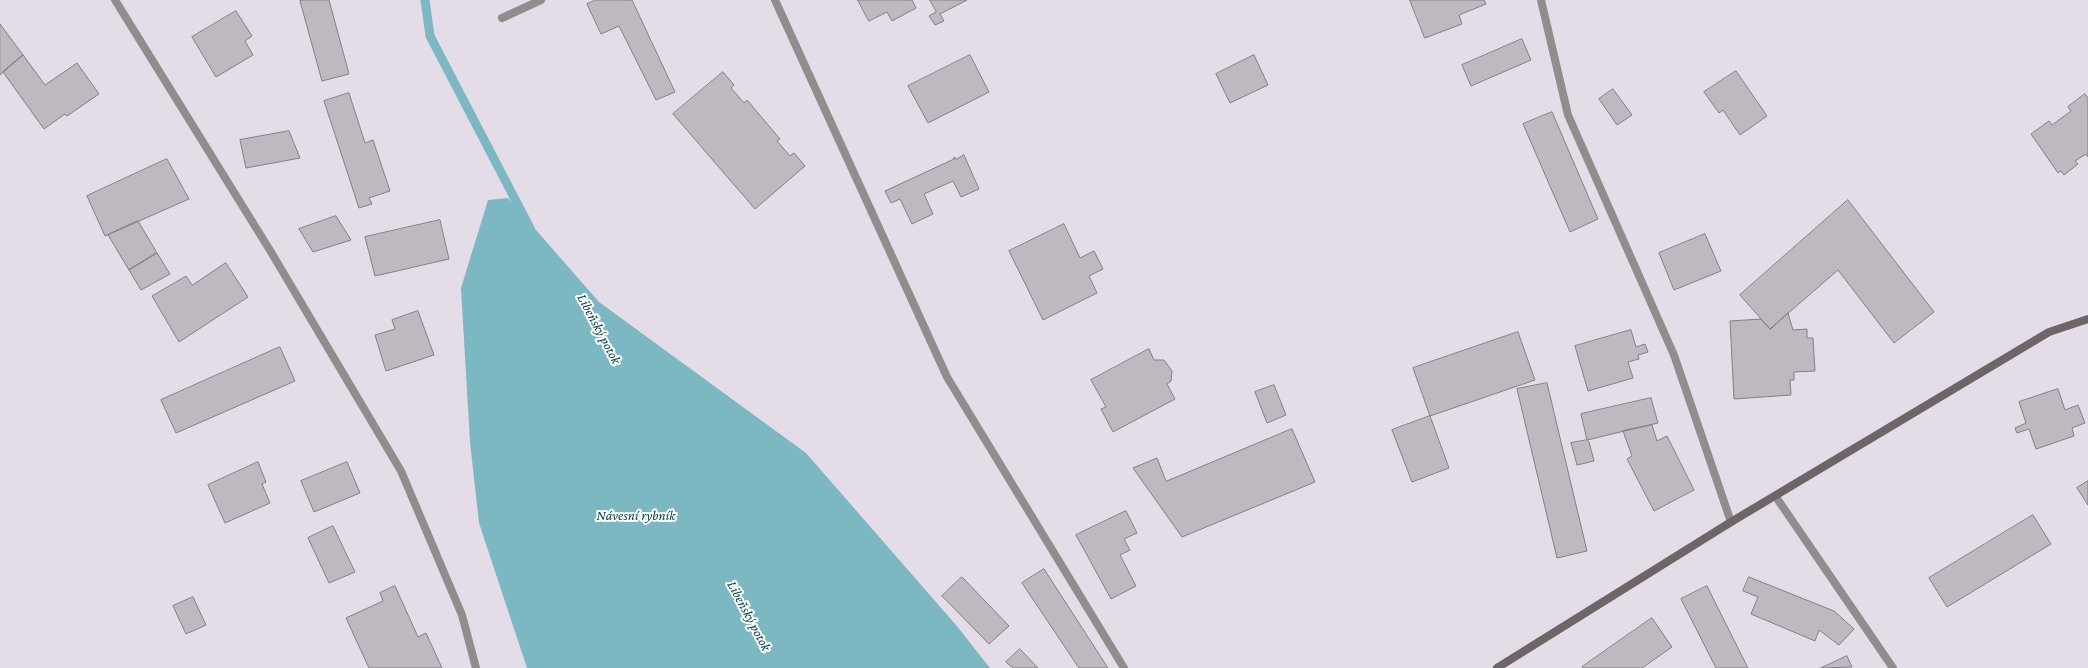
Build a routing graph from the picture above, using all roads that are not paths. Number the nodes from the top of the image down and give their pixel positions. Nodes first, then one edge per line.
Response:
1 (115, 0) edge
2 (541, 0) edge
3 (775, 0) edge
4 (1541, 0) edge
5 (502, 18) dead end
6 (2088, 319) edge
7 (1776, 497) junction
8 (1731, 522) junction
9 (476, 668) edge
10 (1124, 668) edge
11 (1497, 668) edge
12 (1893, 668) edge

1 - 9 street
2 - 5 street
3 - 10 street
4 - 8 street
6 - 7 street
7 - 8 street
7 - 12 street
8 - 11 street

